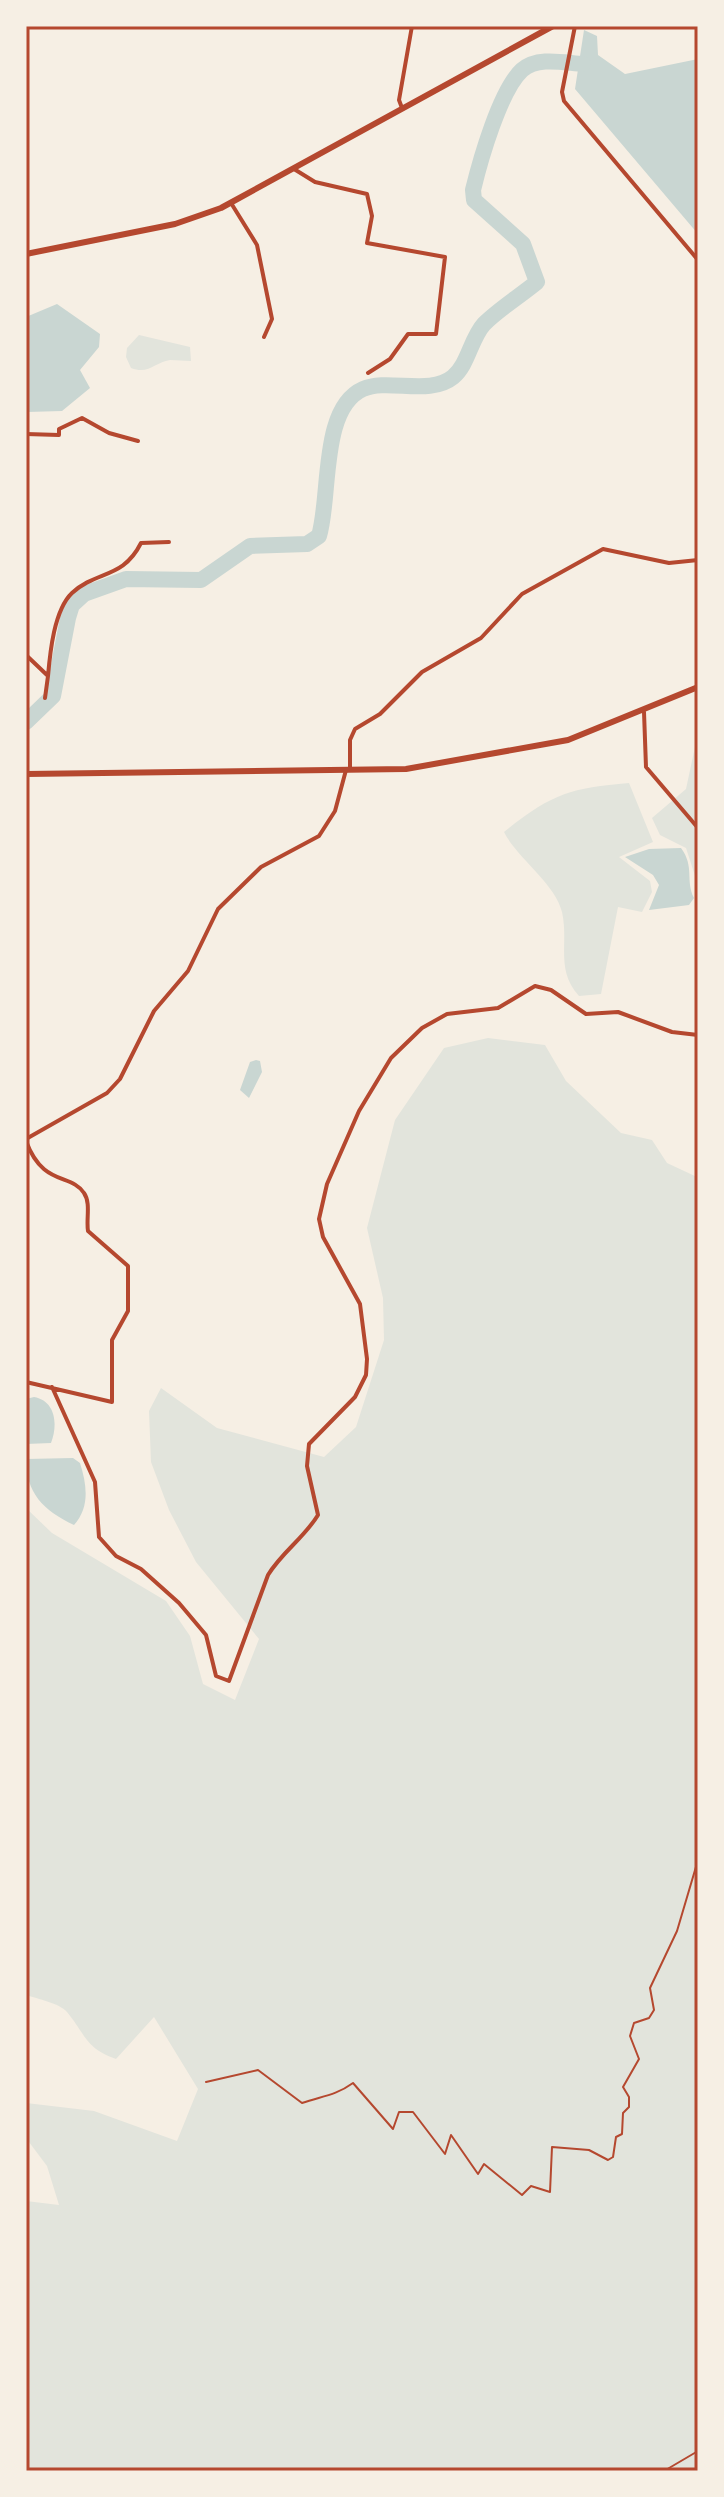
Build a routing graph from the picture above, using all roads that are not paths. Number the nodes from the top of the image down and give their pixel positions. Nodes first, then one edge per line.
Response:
1 (412, 26) edge
2 (553, 26) edge
3 (575, 26) edge
4 (402, 108) junction
5 (294, 169) junction
6 (231, 203) junction
7 (26, 254) edge
8 (698, 260) edge
9 (264, 337) dead end
10 (368, 373) dead end
11 (26, 434) edge
12 (138, 441) dead end
13 (169, 542) dead end
14 (698, 560) edge
15 (26, 655) edge
16 (48, 676) junction
17 (698, 687) edge
18 (45, 698) dead end
19 (644, 712) junction
20 (348, 770) junction
21 (26, 774) edge
22 (698, 828) edge
23 (698, 1035) edge
24 (26, 1140) edge
25 (26, 1382) edge
26 (52, 1387) junction

1 - 4 street
2 - 4 main road
3 - 8 street
4 - 5 main road
5 - 6 main road
5 - 10 street
6 - 7 main road
6 - 9 street
11 - 12 street
13 - 16 street
14 - 20 street
15 - 16 street
16 - 18 street
17 - 19 main road
19 - 20 main road
19 - 22 street
20 - 21 main road
20 - 24 street
23 - 26 street
24 - 26 street
25 - 26 street

